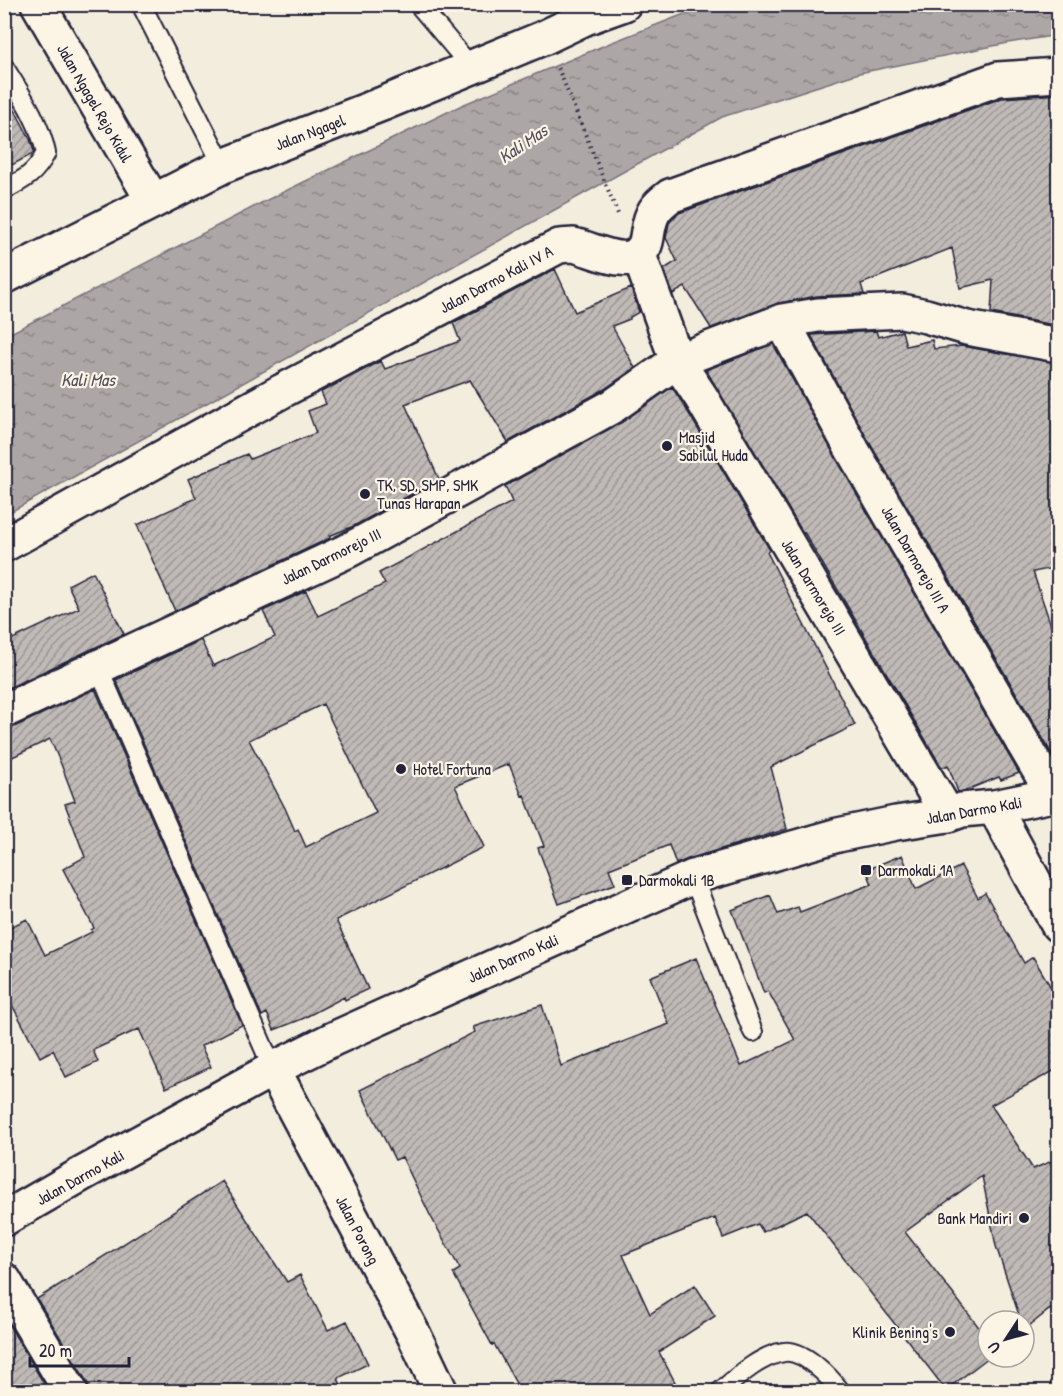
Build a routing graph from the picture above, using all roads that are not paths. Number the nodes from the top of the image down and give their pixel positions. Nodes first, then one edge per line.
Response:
1 (38, 4) edge
2 (418, 4) edge
3 (624, 4) edge
4 (147, 6) edge
5 (578, 11) edge
6 (4, 67) edge
7 (471, 67) junction
8 (1059, 75) edge
9 (223, 165) junction
10 (4, 190) edge
11 (153, 201) junction
12 (639, 255) junction
13 (4, 277) edge
14 (782, 321) junction
15 (1059, 345) edge
16 (677, 361) junction
17 (4, 545) edge
18 (98, 667) junction
19 (4, 711) edge
20 (1057, 795) edge
21 (994, 807) junction
22 (948, 814) junction
23 (693, 877) junction
24 (1059, 925) edge
25 (753, 1032) dead end
26 (273, 1069) junction
27 (4, 1219) edge
28 (4, 1280) edge
29 (71, 1392) edge
30 (441, 1392) edge
31 (720, 1392) edge
32 (841, 1392) edge

1 - 11 main road, Jalan Ngagel Rejo Kidul
2 - 7 lane
3 - 5 main road, Jalan Ngagel
4 - 9 lane
5 - 7 main road, Jalan Ngagel
6 - 10 lane
7 - 9 main road, Jalan Ngagel
8 - 12 main road
9 - 11 main road, Jalan Ngagel
11 - 13 main road, Jalan Ngagel
12 - 16 main road, Jalan Darmorejo III
12 - 17 main road, Jalan Darmo Kali IV A
14 - 15 main road, Jalan Darmorejo III
14 - 16 main road, Jalan Darmorejo III
14 - 20 main road, Jalan Darmorejo III A
16 - 18 main road, Jalan Darmorejo III
16 - 22 main road, Jalan Darmorejo III
18 - 19 main road, Jalan Darmorejo III
18 - 26 lane
20 - 21 main road, Jalan Darmo Kali
21 - 22 main road, Jalan Darmo Kali
21 - 24 main road
22 - 23 main road, Jalan Darmo Kali
23 - 25 lane
23 - 26 main road, Jalan Darmo Kali
26 - 27 main road, Jalan Darmo Kali
26 - 30 main road, Jalan Porong
28 - 29 main road
31 - 32 lane

